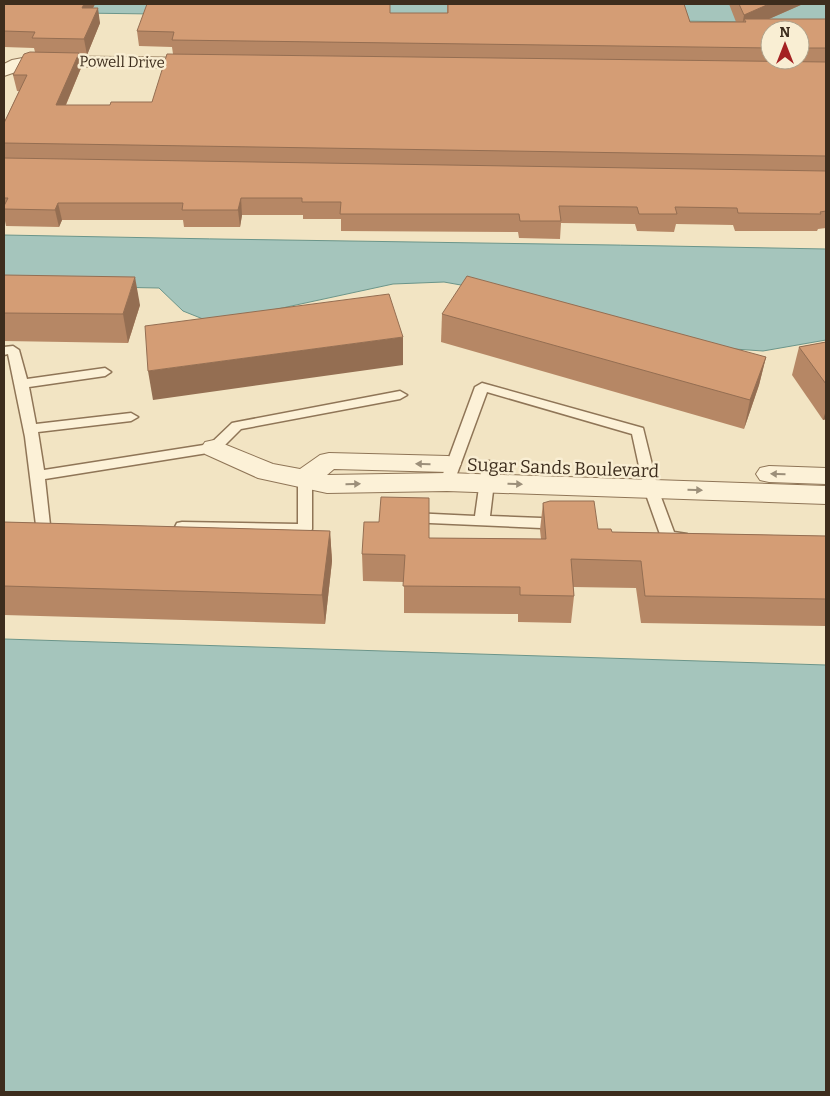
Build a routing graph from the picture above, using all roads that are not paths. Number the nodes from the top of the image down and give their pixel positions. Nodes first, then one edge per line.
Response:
1 (221, 63) edge
2 (11, 67) edge
3 (4, 351) edge
4 (105, 372) dead end
5 (22, 384) junction
6 (400, 395) dead end
7 (131, 417) dead end
8 (30, 429) junction
9 (214, 448) junction
10 (450, 473) junction
11 (488, 474) junction
12 (38, 476) junction
13 (826, 476) edge
14 (305, 478) junction
15 (649, 480) junction
16 (826, 495) edge
17 (412, 518) edge
18 (482, 521) junction
19 (542, 523) edge
20 (62, 526) edge
21 (169, 527) edge
22 (697, 538) edge

1 - 2 street, Powell Drive
3 - 5 lane
4 - 5 lane
5 - 8 lane
6 - 9 lane
7 - 8 lane
8 - 12 lane
9 - 12 lane
9 - 14 street, Sugar Sands Boulevard
10 - 11 street, Sugar Sands Boulevard
10 - 14 street, Sugar Sands Boulevard
10 - 15 lane
11 - 15 street, Sugar Sands Boulevard
11 - 18 lane
12 - 20 lane
13 -> 15 street, Sugar Sands Boulevard
14 - 21 lane
15 -> 16 street, Sugar Sands Boulevard
15 - 22 lane
17 - 18 lane
18 - 19 lane

